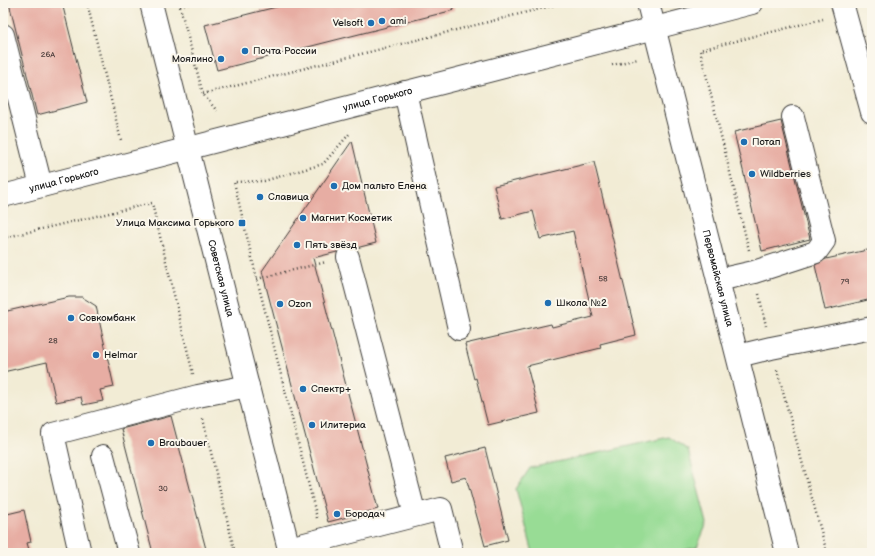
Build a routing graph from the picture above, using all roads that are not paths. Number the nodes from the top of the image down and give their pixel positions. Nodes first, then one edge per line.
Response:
1 (152, 3) edge
2 (648, 3) edge
3 (752, 3) edge
4 (844, 8) edge
5 (655, 28) junction
6 (3, 35) edge
7 (405, 92) junction
8 (872, 112) edge
9 (793, 117) dead end
10 (188, 147) junction
11 (41, 186) junction
12 (3, 196) edge
13 (348, 257) road end
14 (718, 280) junction
15 (872, 328) edge
16 (459, 329) dead end
17 (738, 356) junction
18 (248, 386) junction
19 (103, 456) dead end
20 (415, 515) junction
21 (290, 550) edge
22 (80, 553) edge
23 (129, 553) edge
24 (452, 553) edge
25 (787, 553) edge

1 - 10 main road, Советская улица
2 - 5 main road, Первомайская улица
3 - 5 main road, улица Горького
4 - 8 main road
5 - 7 main road, улица Горького
5 - 14 main road, Первомайская улица
6 - 11 main road
7 - 10 main road, улица Горького
7 - 16 main road
9 - 14 main road
10 - 11 main road, улица Горького
10 - 18 main road, Советская улица
11 - 12 main road, улица Горького
13 - 20 main road
14 - 17 main road, Первомайская улица
15 - 17 main road
17 - 25 main road, Первомайская улица
18 - 21 main road, Советская улица
18 - 22 main road
19 - 23 main road
20 - 21 main road
20 - 24 main road

